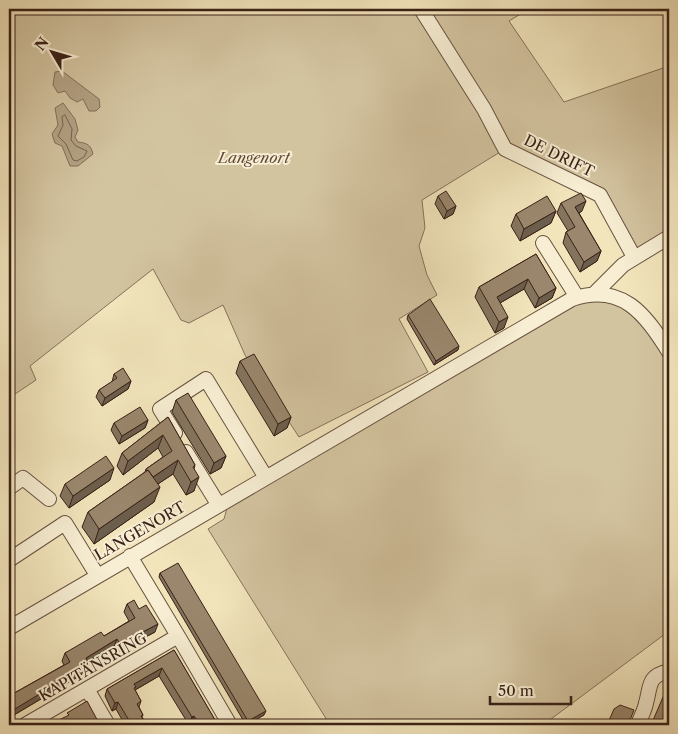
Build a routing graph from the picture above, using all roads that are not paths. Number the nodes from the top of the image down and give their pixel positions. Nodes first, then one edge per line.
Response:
1 (421, 9) edge
2 (669, 236) edge
3 (543, 243) dead end
4 (634, 257) junction
5 (599, 295) junction
6 (577, 298) junction
7 (669, 352) edge
8 (265, 476) junction
9 (9, 488) edge
10 (49, 499) dead end
11 (218, 504) junction
12 (130, 556) junction
13 (9, 560) edge
14 (97, 575) junction
15 (9, 628) edge
16 (178, 636) junction
17 (669, 671) edge
18 (87, 689) junction
19 (26, 725) edge
20 (108, 725) edge
21 (230, 725) edge
22 (638, 725) edge

1 - 4 street, DE DRIFT
2 - 4 street
3 - 6 street
4 - 5 street
5 - 6 street, LANGENORT
5 - 7 street
6 - 8 street, LANGENORT
8 - 11 street, LANGENORT
8 - 11 street
9 - 10 street
11 - 12 street, LANGENORT
12 - 14 street, LANGENORT
12 - 16 street
13 - 14 street
14 - 15 street, LANGENORT
16 - 18 street, KAPITÄNSRING
16 - 21 street
17 - 22 street
18 - 19 street, KAPITÄNSRING
18 - 20 street

